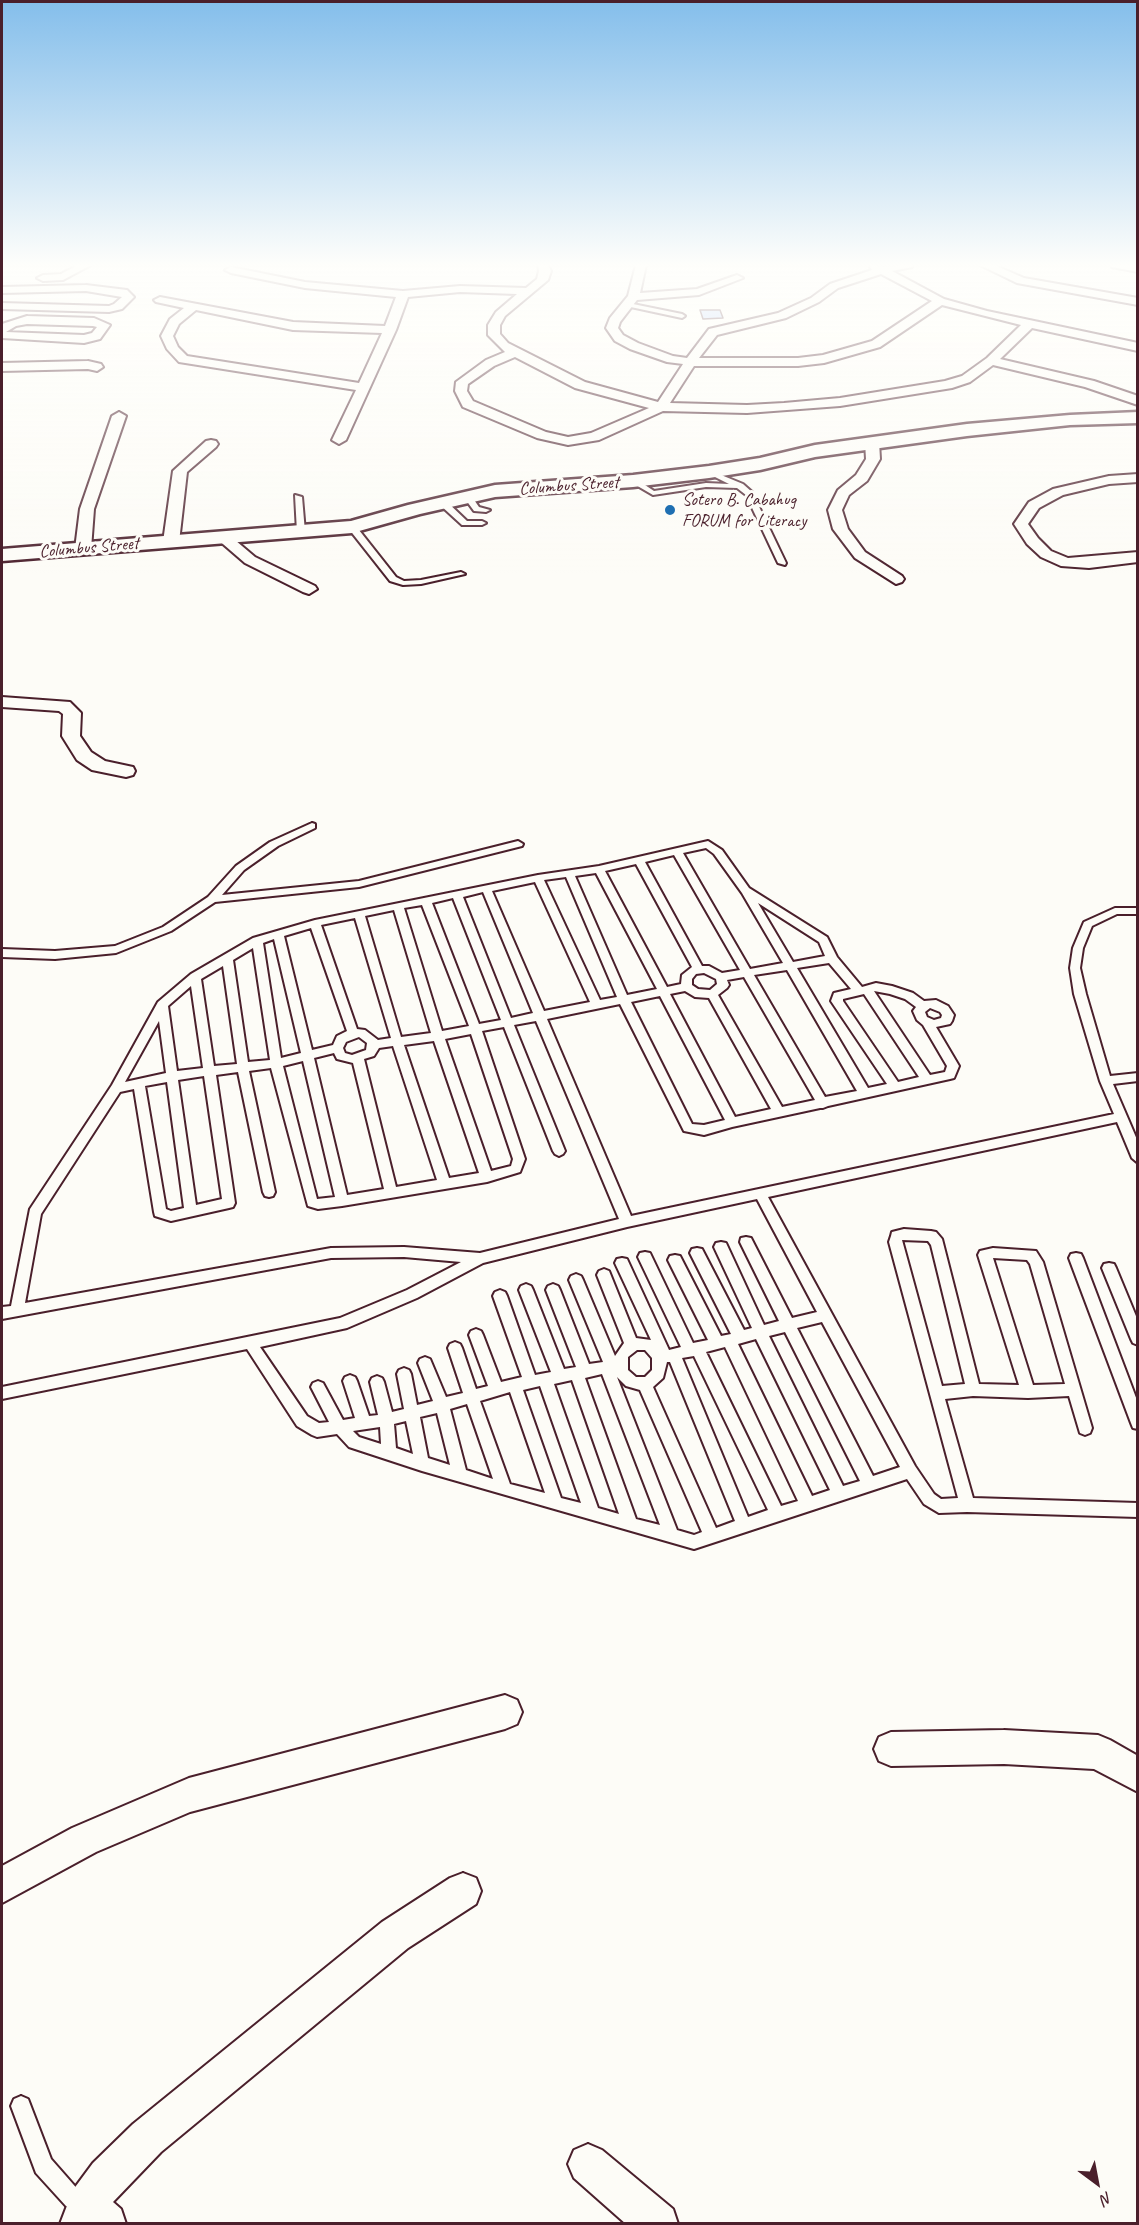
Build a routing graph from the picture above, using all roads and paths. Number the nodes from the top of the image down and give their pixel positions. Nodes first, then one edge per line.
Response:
1 (246, 369) edge
2 (372, 369) edge
3 (481, 369) edge
4 (548, 369) edge
5 (686, 369) edge
6 (980, 369) edge
7 (1024, 369) edge
8 (363, 387) junction
9 (1137, 401) edge
10 (661, 407) junction
11 (119, 416) dead end
12 (1137, 417) edge
13 (339, 440) dead end
14 (872, 442) junction
15 (211, 444) dead end
16 (740, 476) junction
17 (1137, 478) edge
18 (633, 481) junction
19 (467, 496) junction
20 (298, 497) dead end
21 (442, 502) junction
22 (486, 510) dead end
23 (482, 523) dead end
24 (355, 526) junction
25 (301, 532) junction
26 (224, 538) junction
27 (171, 542) junction
28 (375, 543) dead end
29 (83, 549) junction
30 (2, 555) edge
31 (1137, 557) edge
32 (782, 563) dead end
33 (461, 574) dead end
34 (896, 579) dead end
35 (309, 589) dead end
36 (2, 702) edge
37 (126, 771) dead end
38 (312, 826) dead end
39 (518, 844) dead end
40 (676, 850) junction
41 (638, 859) junction
42 (599, 869) junction
43 (569, 873) junction
44 (538, 878) junction
45 (486, 888) junction
46 (745, 890) junction
47 (457, 895) junction
48 (213, 900) junction
49 (426, 902) junction
50 (398, 906) junction
51 (1137, 911) edge
52 (359, 914) junction
53 (315, 923) junction
54 (278, 934) junction
55 (257, 941) junction
56 (2, 953) edge
57 (227, 959) junction
58 (832, 959) junction
59 (789, 968) junction
60 (699, 970) junction
61 (748, 974) junction
62 (721, 976) junction
63 (195, 977) junction
64 (687, 987) junction
65 (863, 990) junction
66 (662, 992) junction
67 (712, 994) junction
68 (624, 1000) junction
69 (596, 1004) junction
70 (162, 1005) junction
71 (923, 1006) junction
72 (540, 1015) junction
73 (506, 1023) junction
74 (928, 1023) junction
75 (475, 1028) junction
76 (353, 1033) junction
77 (438, 1036) junction
78 (397, 1041) junction
79 (373, 1045) junction
80 (337, 1048) junction
81 (308, 1056) junction
82 (358, 1059) junction
83 (276, 1063) junction
84 (243, 1068) junction
85 (208, 1071) junction
86 (174, 1076) junction
87 (1137, 1077) edge
88 (927, 1080) junction
89 (1106, 1081) junction
90 (140, 1084) junction
91 (895, 1087) junction
92 (116, 1088) junction
93 (865, 1094) junction
94 (823, 1104) junction
95 (779, 1112) junction
96 (1120, 1117) junction
97 (732, 1122) junction
98 (559, 1151) dead end
99 (1137, 1158) edge
100 (487, 1177) junction
101 (445, 1184) junction
102 (269, 1192) dead end
103 (391, 1193) junction
104 (760, 1193) junction
105 (342, 1201) junction
106 (191, 1213) junction
107 (627, 1222) junction
108 (746, 1242) dead end
109 (721, 1247) dead end
110 (697, 1253) dead end
111 (645, 1257) dead end
112 (480, 1258) junction
113 (1076, 1258) dead end
114 (675, 1260) dead end
115 (621, 1263) dead end
116 (1109, 1268) dead end
117 (604, 1275) dead end
118 (576, 1280) dead end
119 (526, 1290) dead end
120 (553, 1290) dead end
121 (500, 1296) dead end
122 (17, 1309) junction
123 (2, 1313) edge
124 (826, 1315) junction
125 (789, 1325) junction
126 (760, 1332) junction
127 (476, 1335) dead end
128 (1137, 1339) edge
129 (729, 1340) junction
130 (251, 1344) junction
131 (632, 1346) junction
132 (455, 1348) dead end
133 (694, 1350) junction
134 (666, 1357) junction
135 (425, 1364) dead end
136 (612, 1366) junction
137 (580, 1372) junction
138 (405, 1374) dead end
139 (545, 1379) junction
140 (350, 1381) dead end
141 (377, 1382) dead end
142 (644, 1383) junction
143 (514, 1385) junction
144 (318, 1387) dead end
145 (973, 1390) junction
146 (1073, 1390) junction
147 (497, 1391) junction
148 (1028, 1392) junction
149 (2, 1393) edge
150 (935, 1393) junction
151 (473, 1397) junction
152 (442, 1405) junction
153 (412, 1413) junction
154 (387, 1420) junction
155 (364, 1422) junction
156 (1137, 1424) edge
157 (339, 1426) junction
158 (1085, 1428) dead end
159 (389, 1452) junction
160 (422, 1464) junction
161 (910, 1471) junction
162 (459, 1473) junction
163 (869, 1484) junction
164 (504, 1489) junction
165 (839, 1494) junction
166 (555, 1501) junction
167 (808, 1505) junction
168 (967, 1505) junction
169 (1137, 1510) edge
170 (592, 1512) junction
171 (778, 1515) junction
172 (630, 1523) junction
173 (744, 1526) junction
174 (672, 1536) junction
175 (712, 1537) junction
176 (505, 1712) dead end
177 (891, 1749) dead end
178 (1137, 1775) edge
179 (2, 1885) edge
180 (463, 1891) dead end
181 (21, 2106) dead end
182 (588, 2164) dead end
183 (91, 2217) edge
184 (658, 2223) edge

1 - 8 street
2 - 8 street
3 - 10 street
4 - 10 street
5 - 10 street
6 - 10 street
7 - 9 street
8 - 13 street
11 - 29 street
12 - 14 street, Columbus Street
14 - 16 street, Columbus Street
14 - 34 street
15 - 27 street
16 - 18 street, Columbus Street
16 - 18 lane
16 - 32 lane
17 - 31 street
18 - 19 street, Columbus Street
19 - 21 street, Columbus Street
19 - 22 lane
20 - 25 lane
21 - 23 lane
21 - 24 street, Columbus Street
24 - 25 street, Columbus Street
24 - 28 lane
24 - 33 lane
25 - 26 street, Columbus Street
26 - 27 street, Columbus Street
26 - 35 street
27 - 29 street, Columbus Street
29 - 30 street, Columbus Street
36 - 37 street
38 - 48 lane
39 - 48 lane
40 - 41 lane
40 - 46 lane
40 - 61 lane
41 - 42 lane
41 - 60 lane
42 - 43 lane
42 - 66 lane
43 - 44 lane
43 - 68 lane
44 - 45 lane
44 - 69 lane
45 - 47 lane
45 - 72 lane
46 - 58 lane
46 - 59 lane
47 - 49 lane
47 - 73 lane
48 - 56 lane
49 - 50 lane
49 - 75 lane
50 - 52 lane
50 - 77 lane
51 - 89 lane
52 - 53 lane
52 - 78 lane
53 - 54 lane
53 - 76 lane
54 - 55 lane
54 - 81 lane
55 - 57 lane
55 - 83 lane
57 - 63 lane
57 - 84 lane
58 - 59 lane
58 - 65 lane
59 - 61 lane
59 - 93 lane
60 - 62 lane
60 - 64 lane
61 - 62 lane
61 - 94 lane
62 - 67 lane
63 - 70 lane
63 - 85 lane
64 - 66 lane
64 - 67 lane
65 - 71 lane
65 - 88 lane
65 - 91 lane
66 - 68 lane
66 - 97 lane
67 - 95 lane
68 - 69 lane
68 - 97 lane
69 - 72 lane
70 - 86 lane
70 - 92 lane
71 - 74 lane
71 - 74 lane
72 - 73 lane
72 - 107 lane
73 - 75 lane
73 - 98 lane
74 - 88 lane
75 - 77 lane
75 - 100 lane
76 - 79 lane
76 - 80 lane
77 - 78 lane
77 - 100 lane
78 - 79 lane
78 - 101 lane
79 - 82 lane
80 - 81 lane
80 - 82 lane
81 - 83 lane
81 - 105 lane
82 - 103 lane
83 - 84 lane
83 - 105 lane
84 - 85 lane
84 - 102 lane
85 - 86 lane
85 - 106 lane
86 - 90 lane
86 - 106 lane
87 - 89 lane
88 - 91 lane
89 - 96 lane
90 - 92 lane
90 - 106 lane
91 - 93 lane
92 - 122 lane
93 - 94 lane
94 - 95 lane
95 - 97 lane
96 - 99 lane
96 - 104 lane
100 - 101 lane
101 - 103 lane
103 - 105 lane
104 - 107 lane
104 - 124 lane
107 - 112 lane
108 - 125 lane
109 - 126 lane
110 - 129 lane
111 - 133 lane
112 - 122 lane
112 - 130 lane
113 - 156 lane
114 - 129 lane
115 - 134 lane
116 - 128 lane
117 - 131 lane
118 - 136 lane
119 - 139 lane
120 - 137 lane
121 - 139 lane
122 - 123 lane
124 - 125 lane
124 - 161 lane
125 - 126 lane
125 - 163 lane
126 - 129 lane
126 - 165 lane
127 - 147 lane
129 - 133 lane
129 - 167 lane
130 - 149 lane
130 - 157 lane
131 - 134 lane
131 - 136 lane
132 - 151 lane
133 - 134 lane
133 - 171 lane
134 - 142 lane
134 - 173 lane
135 - 152 lane
136 - 137 lane
136 - 142 lane
136 - 174 lane
137 - 139 lane
137 - 172 lane
138 - 153 lane
139 - 143 lane
139 - 170 lane
140 - 155 lane
141 - 154 lane
142 - 175 lane
143 - 147 lane
143 - 166 lane
144 - 157 lane
145 - 148 lane
145 - 150 lane
145 - 150 lane
146 - 148 lane
146 - 148 lane
146 - 158 lane
147 - 151 lane
150 - 168 lane
151 - 152 lane
151 - 164 lane
152 - 153 lane
152 - 162 lane
153 - 154 lane
153 - 160 lane
154 - 155 lane
154 - 159 lane
155 - 157 lane
157 - 159 lane
159 - 160 lane
160 - 162 lane
161 - 163 lane
161 - 168 lane
162 - 164 lane
163 - 165 lane
164 - 166 lane
165 - 167 lane
166 - 170 lane
167 - 171 lane
168 - 169 lane
170 - 172 lane
171 - 173 lane
172 - 174 lane
173 - 175 lane
174 - 175 lane
176 - 179 street
177 - 178 street
180 - 183 street
181 - 183 lane
182 - 184 street

